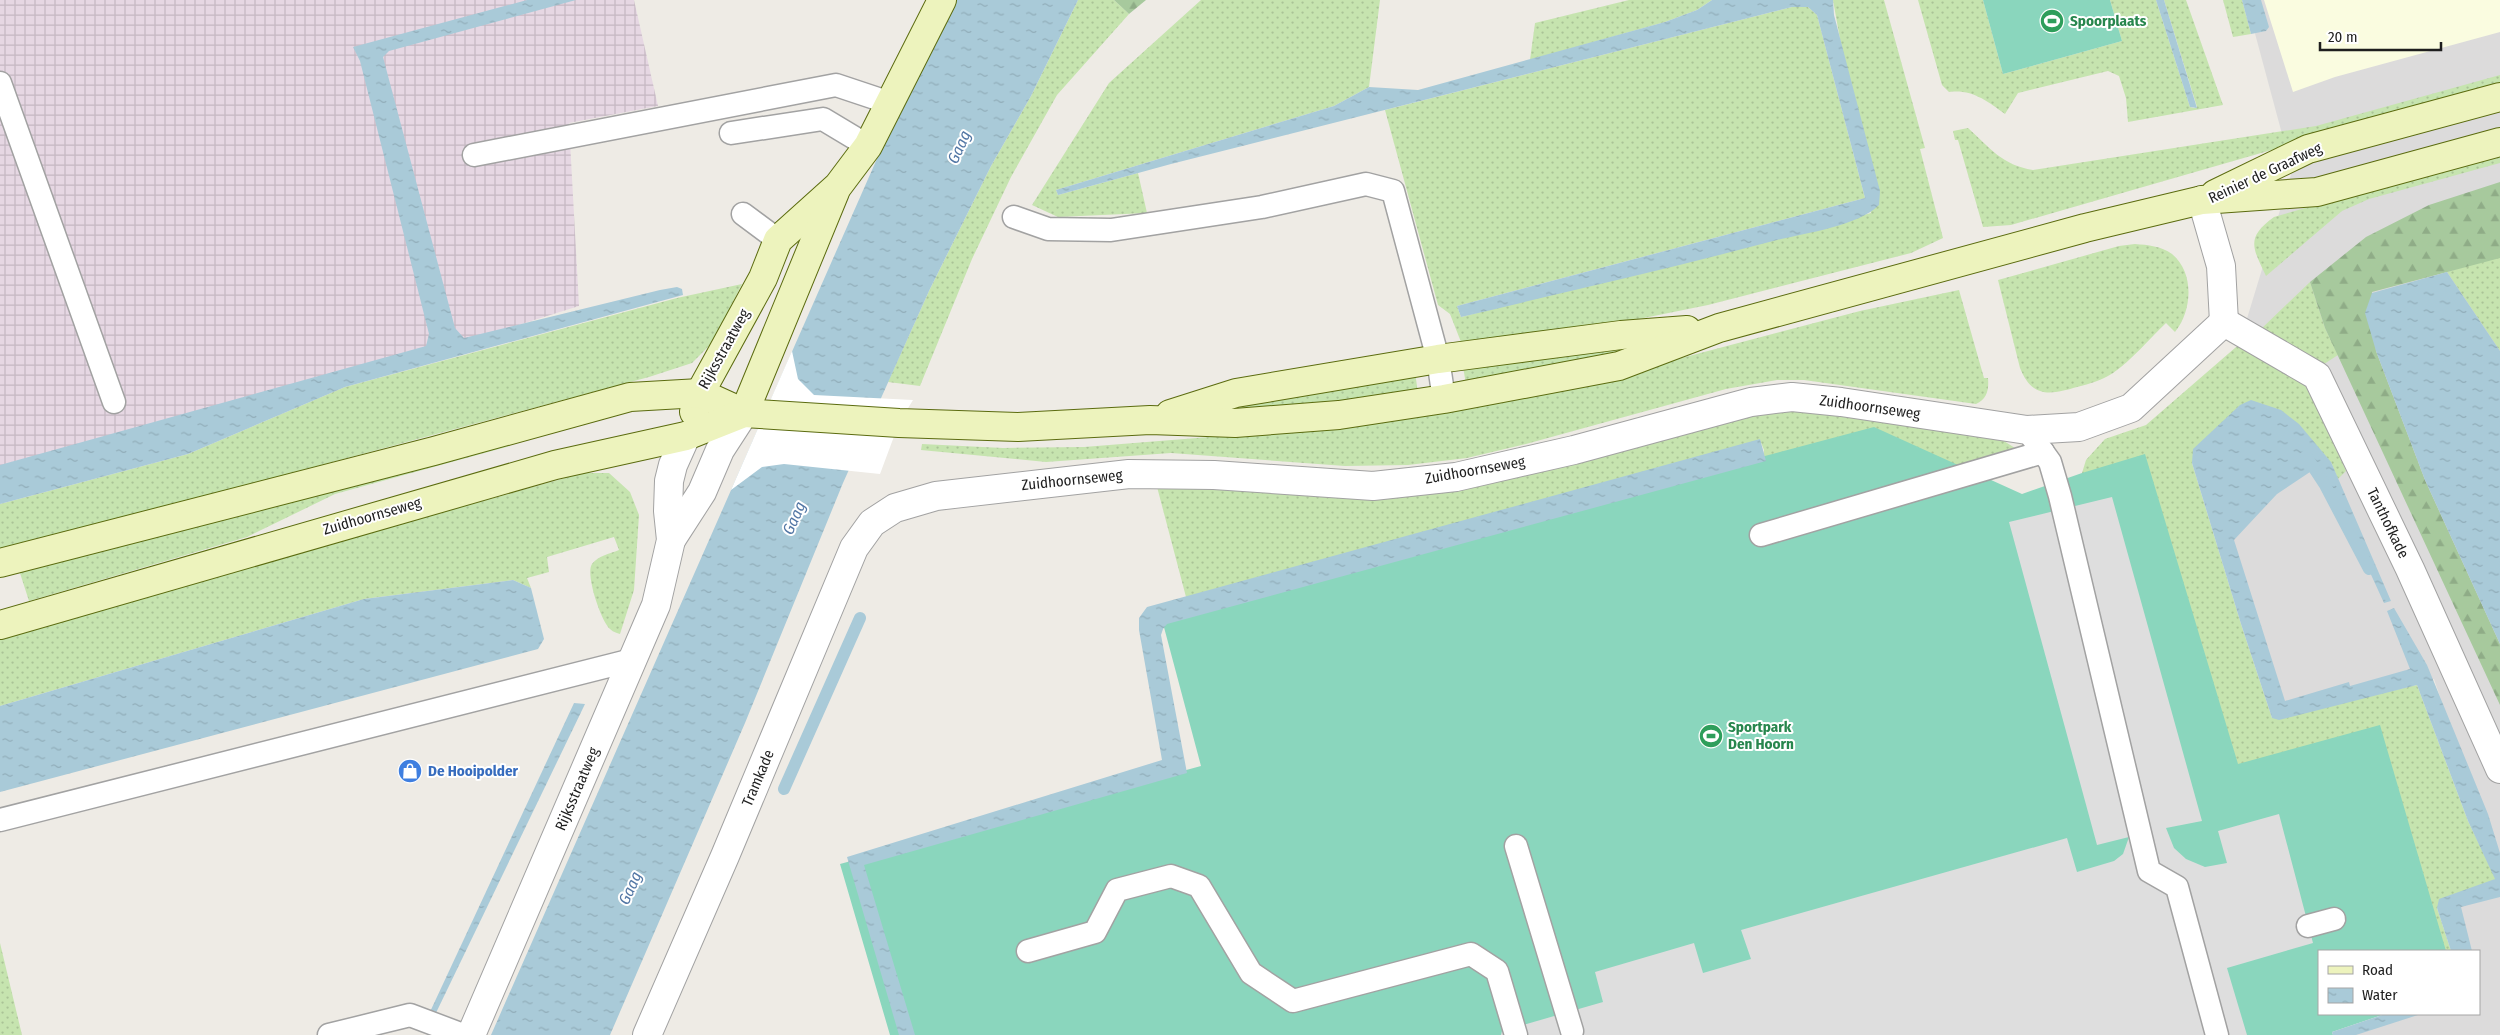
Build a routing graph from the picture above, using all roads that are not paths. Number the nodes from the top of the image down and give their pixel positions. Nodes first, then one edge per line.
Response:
1 (942, 0) edge
2 (0, 83) edge
3 (2500, 97) edge
4 (890, 103) junction
5 (731, 133) dead end
6 (2500, 142) edge
7 (868, 146) junction
8 (474, 155) dead end
9 (838, 186) junction
10 (2202, 200) junction
11 (743, 214) dead end
12 (1014, 217) dead end
13 (778, 240) junction
14 (2224, 322) junction
15 (1718, 328) junction
16 (1438, 359) junction
17 (700, 393) junction
18 (1444, 399) junction
19 (114, 402) dead end
20 (755, 413) junction
21 (1150, 420) junction
22 (2027, 430) junction
23 (686, 436) junction
24 (2043, 452) junction
25 (872, 523) joint
26 (1761, 535) dead end
27 (671, 540) junction
28 (0, 563) edge
29 (0, 625) edge
30 (632, 660) junction
31 (2500, 769) edge
32 (0, 820) edge
33 (1516, 846) dead end
34 (2334, 919) dead end
35 (2308, 926) dead end
36 (1028, 951) dead end
37 (1572, 1031) dead end
38 (329, 1035) edge
39 (463, 1035) edge
40 (471, 1035) edge
41 (647, 1035) edge
42 (1516, 1035) edge
43 (2217, 1035) edge

1 - 4 main road, Rijksstraatweg
2 - 19 lane
3 - 10 main road, Reinier de Graafweg
4 - 7 main road, Rijksstraatweg
4 - 8 lane
5 - 7 lane
6 - 10 main road, Reinier de Graafweg
7 - 9 main road, Rijksstraatweg
9 - 13 main road, Rijksstraatweg
9 - 20 main road, Rijksstraatweg
10 - 14 street
10 - 15 main road, Zuidhoornseweg
11 - 13 lane
12 - 16 lane
13 - 17 main road, Rijksstraatweg
14 - 22 street, Zuidhoornseweg
14 - 31 street, Tanthofkade
15 - 16 main road, Zuidhoornseweg
15 - 18 main road, Zuidhoornseweg
16 - 18 lane
16 - 21 main road, Zuidhoornseweg
17 - 20 main road, Zuidhoornseweg
17 - 23 main road, Rijksstraatweg
17 - 28 main road, Zuidhoornseweg
18 - 21 main road, Zuidhoornseweg
20 - 21 main road, Zuidhoornseweg
20 - 23 main road, Zuidhoornseweg
20 - 27 street, Rijksstraatweg
22 - 24 lane
22 - 25 street, Zuidhoornseweg
23 - 27 street, Rijksstraatweg
23 - 29 main road, Zuidhoornseweg
24 - 26 lane
24 - 43 lane
25 - 41 street, Tramkade
27 - 30 street, Rijksstraatweg
30 - 32 lane
30 - 40 street, Rijksstraatweg
33 - 37 lane
34 - 35 lane
36 - 42 lane
38 - 39 lane

